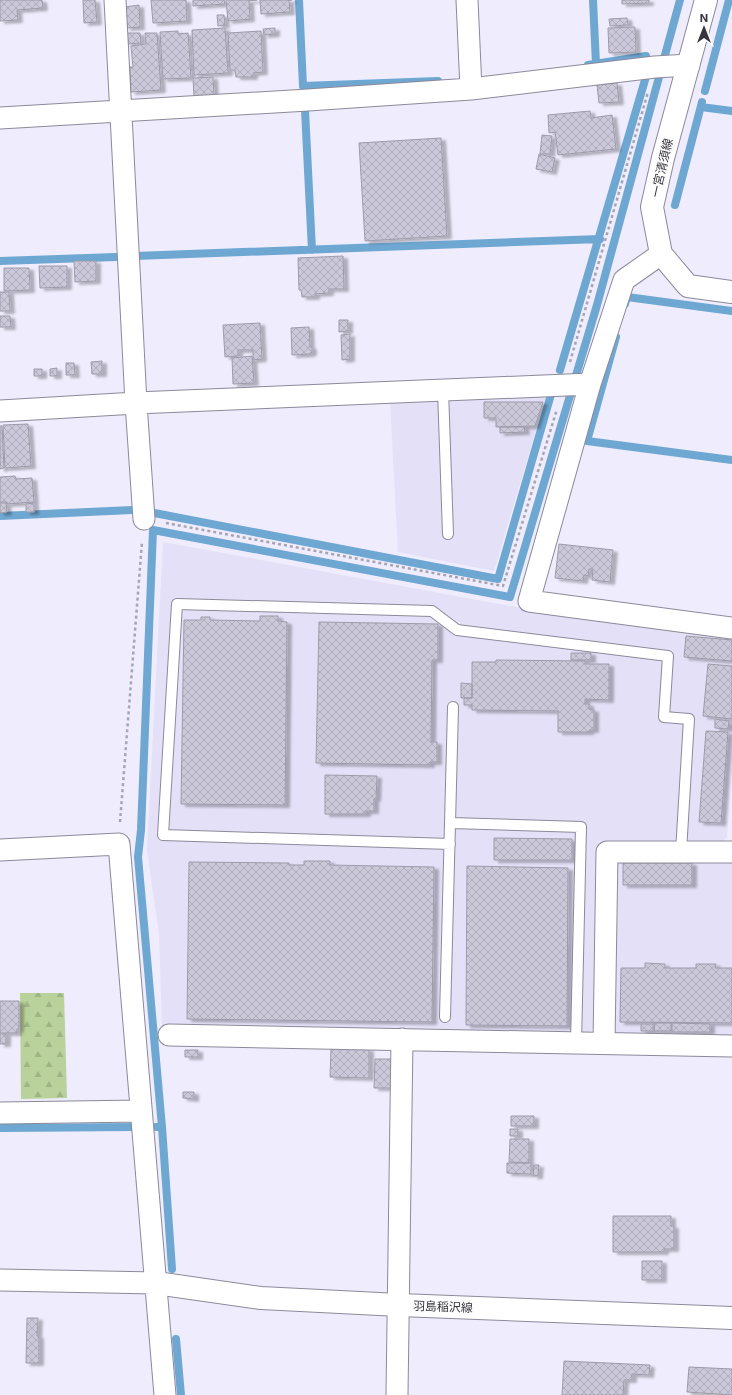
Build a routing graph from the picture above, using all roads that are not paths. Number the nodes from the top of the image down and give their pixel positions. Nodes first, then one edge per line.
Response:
1 (115, 0) edge
2 (468, 0) edge
3 (706, 0) edge
4 (689, 65) junction
5 (471, 89) junction
6 (120, 111) junction
7 (0, 118) edge
8 (661, 254) junction
9 (732, 292) edge
10 (590, 384) junction
11 (443, 390) junction
12 (136, 403) junction
13 (0, 411) edge
14 (144, 519) road end
15 (448, 534) dead end
16 (732, 628) edge
17 (453, 707) dead end
18 (451, 823) junction
19 (450, 844) junction
20 (0, 850) edge
21 (681, 852) junction
22 (732, 852) edge
23 (446, 1017) dead end
24 (169, 1035) dead end
25 (402, 1039) junction
26 (576, 1043) junction
27 (604, 1043) junction
28 (732, 1046) edge
29 (141, 1111) junction
30 (0, 1113) edge
31 (0, 1280) edge
32 (156, 1283) junction
33 (399, 1306) junction
34 (732, 1318) edge
35 (165, 1395) edge
36 (397, 1395) edge

1 - 6 street
2 - 5 street
3 - 4 main road, 一宮清須線
4 - 5 street
4 - 8 main road, 一宮清須線
5 - 6 street
6 - 7 street
6 - 12 street
8 - 9 main road, 一宮清須線
8 - 10 street
10 - 11 street
10 - 16 street
11 - 12 street
11 - 15 lane
12 - 13 street
12 - 14 street
17 - 18 lane
18 - 19 lane
18 - 26 lane
19 - 21 lane
19 - 23 lane
20 - 29 street
21 - 22 street
21 - 27 street
24 - 25 street
25 - 26 street
25 - 33 street
26 - 27 street
27 - 28 street
29 - 30 street
29 - 32 street
31 - 32 street
32 - 33 main road, 羽島稲沢線
32 - 35 street
33 - 34 main road, 羽島稲沢線
33 - 36 street

